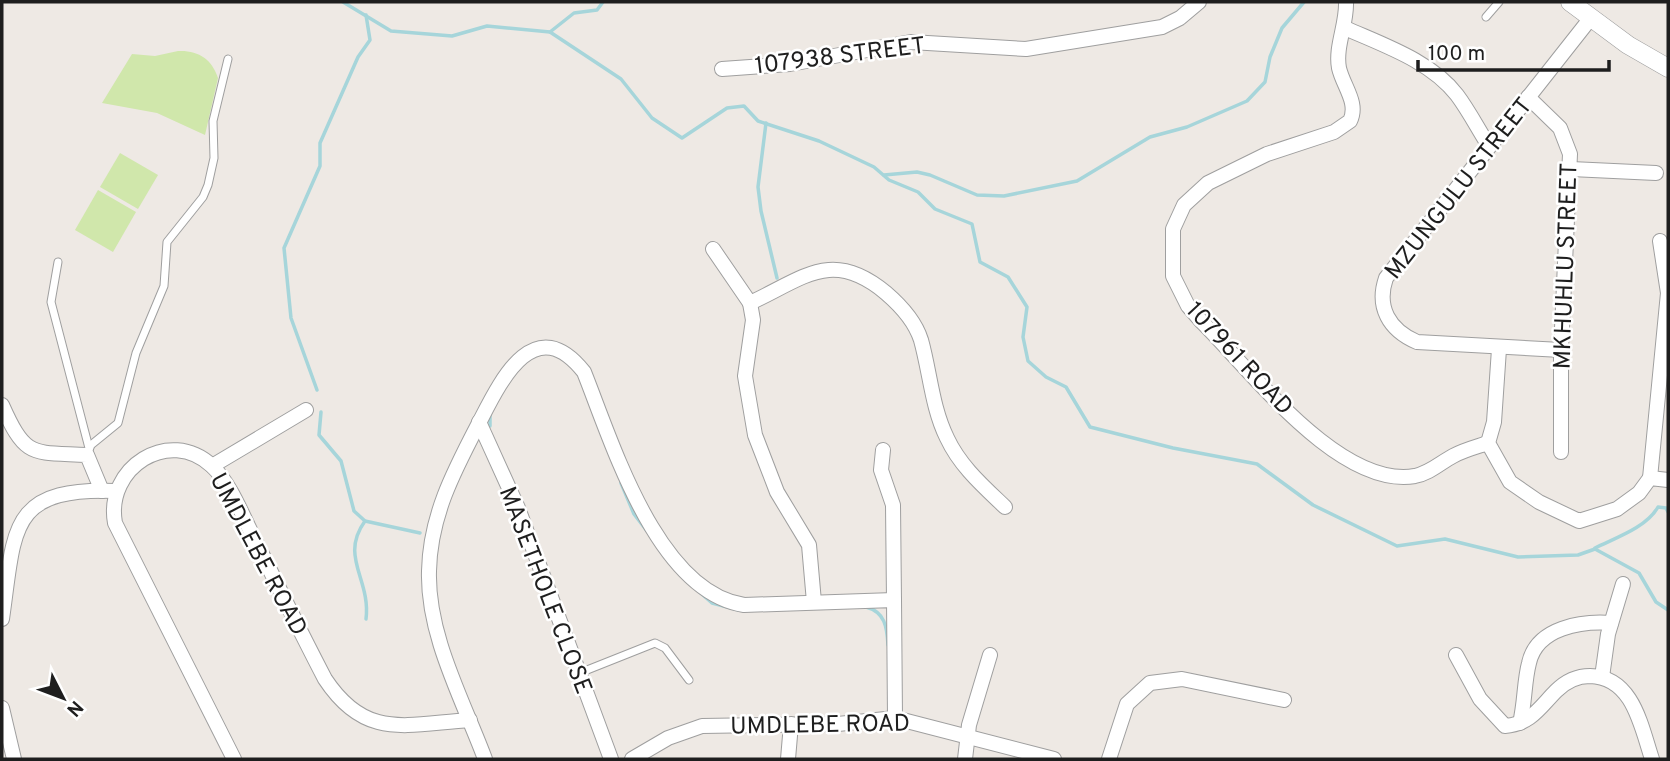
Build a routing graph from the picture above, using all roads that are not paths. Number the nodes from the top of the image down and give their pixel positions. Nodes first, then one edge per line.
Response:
1 (1199, 2) edge
2 (1346, 2) edge
3 (1499, 2) edge
4 (1570, 2) edge
5 (1486, 17) dead end
6 (1590, 19) junction
7 (1345, 28) junction
8 (228, 59) dead end
9 (1668, 68) edge
10 (722, 69) dead end
11 (1528, 97) junction
12 (1489, 146) junction
13 (1571, 169) junction
14 (1656, 173) dead end
15 (1660, 241) dead end
16 (713, 249) dead end
17 (58, 262) dead end
18 (750, 303) junction
19 (1499, 349) junction
20 (1561, 350) junction
21 (2, 405) edge
22 (306, 410) dead end
23 (479, 422) junction
24 (1488, 443) junction
25 (883, 450) dead end
26 (88, 451) junction
27 (1561, 452) dead end
28 (212, 466) junction
29 (1650, 478) junction
30 (1668, 480) edge
31 (109, 491) junction
32 (1005, 507) dead end
33 (1623, 584) dead end
34 (894, 600) junction
35 (814, 602) junction
36 (2, 619) edge
37 (1611, 623) junction
38 (1456, 655) dead end
39 (990, 656) dead end
40 (577, 674) junction
41 (1602, 677) junction
42 (689, 680) dead end
43 (1284, 699) dead end
44 (2, 708) edge
45 (895, 718) junction
46 (470, 720) junction
47 (1520, 723) junction
48 (791, 724) junction
49 (969, 735) junction
50 (14, 759) edge
51 (234, 759) edge
52 (485, 759) edge
53 (611, 759) edge
54 (632, 759) edge
55 (789, 759) edge
56 (965, 759) edge
57 (1054, 759) edge
58 (1109, 759) edge
59 (1652, 759) edge

1 - 10 street, 107938 STREET
2 - 7 street
3 - 5 lane
4 - 6 street
6 - 9 street
6 - 11 street, MZUNGULU STREET
7 - 12 street
7 - 24 street, 107961 ROAD
8 - 26 lane
11 - 12 street, MZUNGULU STREET
11 - 13 street, MKHUHLU STREET
12 - 19 street, MZUNGULU STREET
13 - 14 street
13 - 20 street, MKHUHLU STREET
15 - 29 street
16 - 18 street
17 - 26 lane
18 - 32 street
18 - 35 street
19 - 20 street, MZUNGULU STREET
19 - 24 street
20 - 27 street, MKHUHLU STREET
21 - 26 street
22 - 28 street
23 - 35 street
23 - 40 street, MASETHOLE CLOSE
23 - 46 street
24 - 29 street
25 - 34 street
26 - 31 street
28 - 31 street, UMDLEBE ROAD
28 - 46 street, UMDLEBE ROAD
29 - 30 street
31 - 36 street
31 - 51 street
33 - 37 street
34 - 35 street
34 - 45 street
37 - 41 street
37 - 47 street
38 - 47 street
39 - 49 street
40 - 42 lane
40 - 53 street, MASETHOLE CLOSE
41 - 47 street
41 - 59 street
43 - 58 street
44 - 50 street
45 - 48 street, UMDLEBE ROAD
45 - 49 street, UMDLEBE ROAD
46 - 52 street
48 - 54 street, UMDLEBE ROAD
48 - 55 street
49 - 56 street
49 - 57 street, UMDLEBE ROAD

